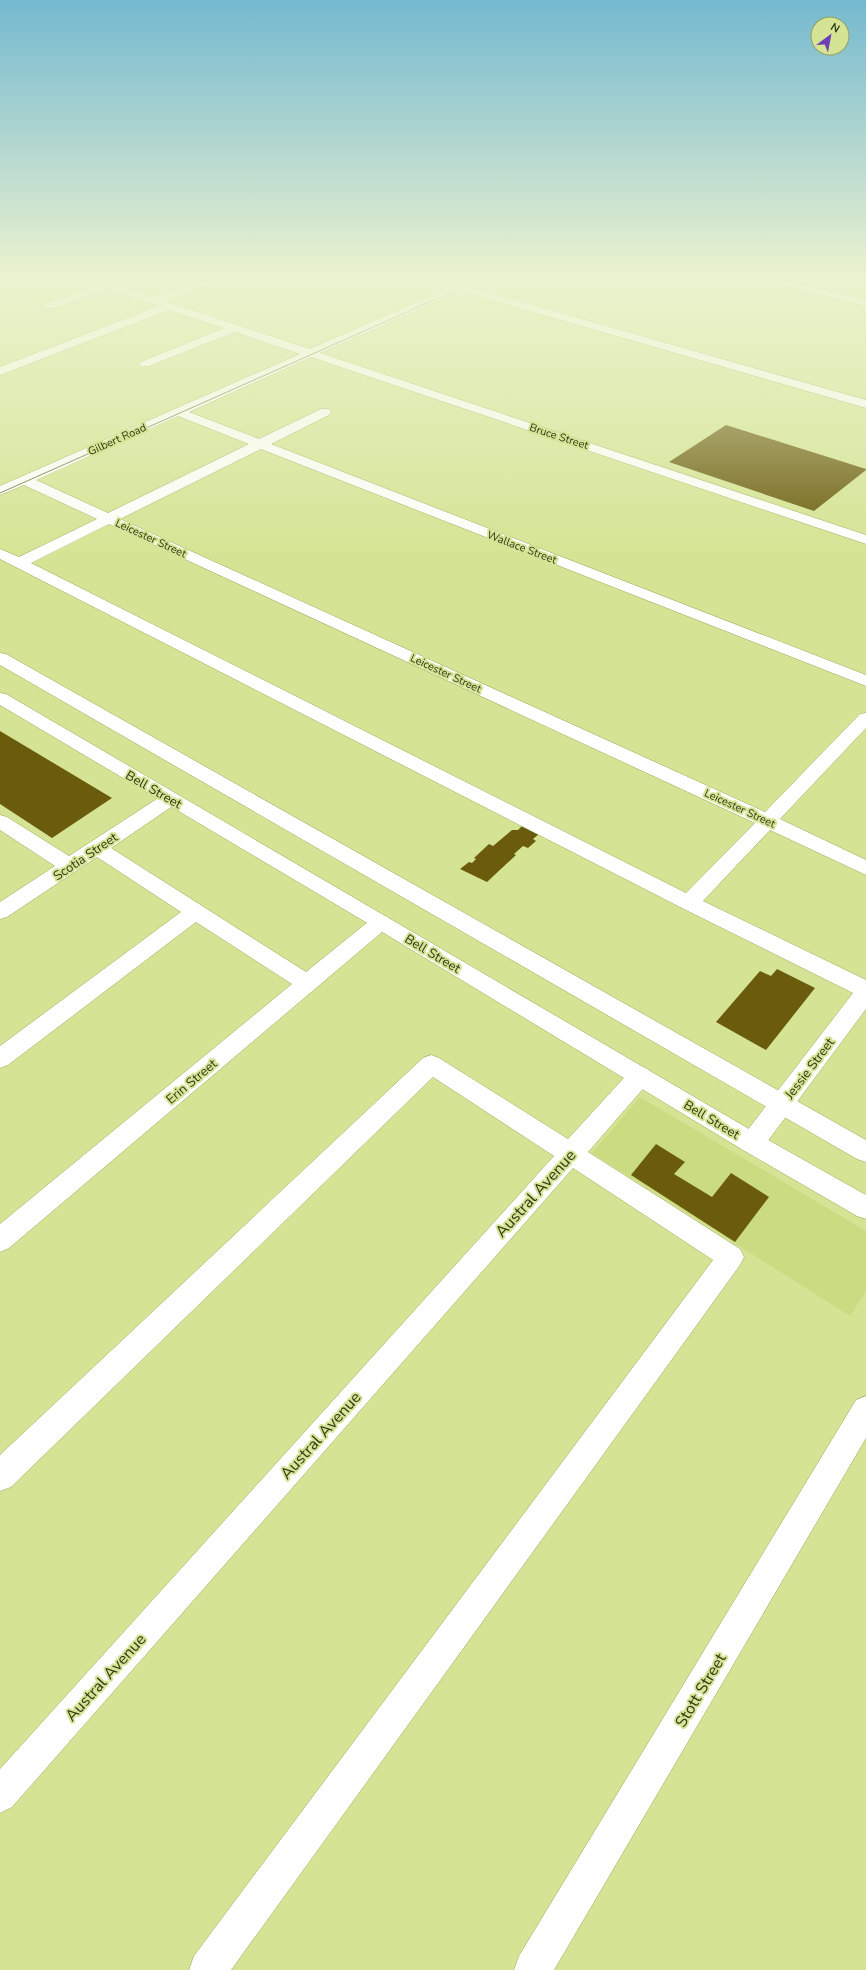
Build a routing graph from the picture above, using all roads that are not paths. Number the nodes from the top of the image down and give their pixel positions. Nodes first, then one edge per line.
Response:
1 (268, 372) edge
2 (366, 372) edge
3 (754, 372) edge
4 (866, 404) edge
5 (178, 412) junction
6 (325, 412) dead end
7 (259, 444) junction
8 (24, 480) junction
9 (0, 491) edge
10 (109, 518) junction
11 (866, 540) edge
12 (0, 553) edge
13 (19, 563) junction
14 (0, 658) edge
15 (866, 681) edge
16 (0, 698) edge
17 (866, 718) edge
18 (170, 799) junction
19 (0, 821) edge
20 (768, 821) junction
21 (97, 848) junction
22 (70, 866) junction
23 (866, 868) edge
24 (689, 903) junction
25 (196, 911) junction
26 (0, 912) edge
27 (381, 922) junction
28 (307, 983) junction
29 (866, 992) edge
30 (0, 1058) edge
31 (640, 1076) junction
32 (782, 1104) junction
33 (752, 1143) junction
34 (866, 1152) edge
35 (570, 1153) junction
36 (866, 1208) edge
37 (0, 1240) edge
38 (866, 1410) edge
39 (0, 1476) edge
40 (0, 1795) edge
41 (208, 1970) edge
42 (533, 1970) edge

1 - 5 main road, Gilbert Road
2 - 11 main road, Bruce Street
3 - 4 main road
5 - 7 main road, Wallace Street
5 - 8 main road, Gilbert Road
6 - 7 main road
7 - 10 main road
7 - 15 main road, Wallace Street
8 - 9 main road, Gilbert Road
8 - 10 main road, Leicester Street
10 - 13 main road
10 - 20 main road, Leicester Street
12 - 13 main road
13 - 24 main road
14 - 32 main road
16 - 18 main road, Bell Street
17 - 20 main road
18 - 21 main road, Scotia Street
18 - 27 main road, Bell Street
19 - 22 main road
20 - 23 main road, Leicester Street
20 - 24 main road
21 - 22 main road, Scotia Street
21 - 25 main road
22 - 26 main road, Scotia Street
24 - 29 main road
25 - 28 main road
25 - 30 main road
27 - 28 main road, Erin Street
27 - 31 main road, Bell Street
28 - 37 main road, Erin Street
29 - 32 main road, Jessie Street
31 - 33 main road, Bell Street
31 - 35 main road, Austral Avenue
32 - 33 main road, Jessie Street
32 - 34 main road
33 - 36 main road, Bell Street
35 - 39 main road
35 - 40 main road, Austral Avenue
35 - 41 main road
38 - 42 main road, Stott Street

